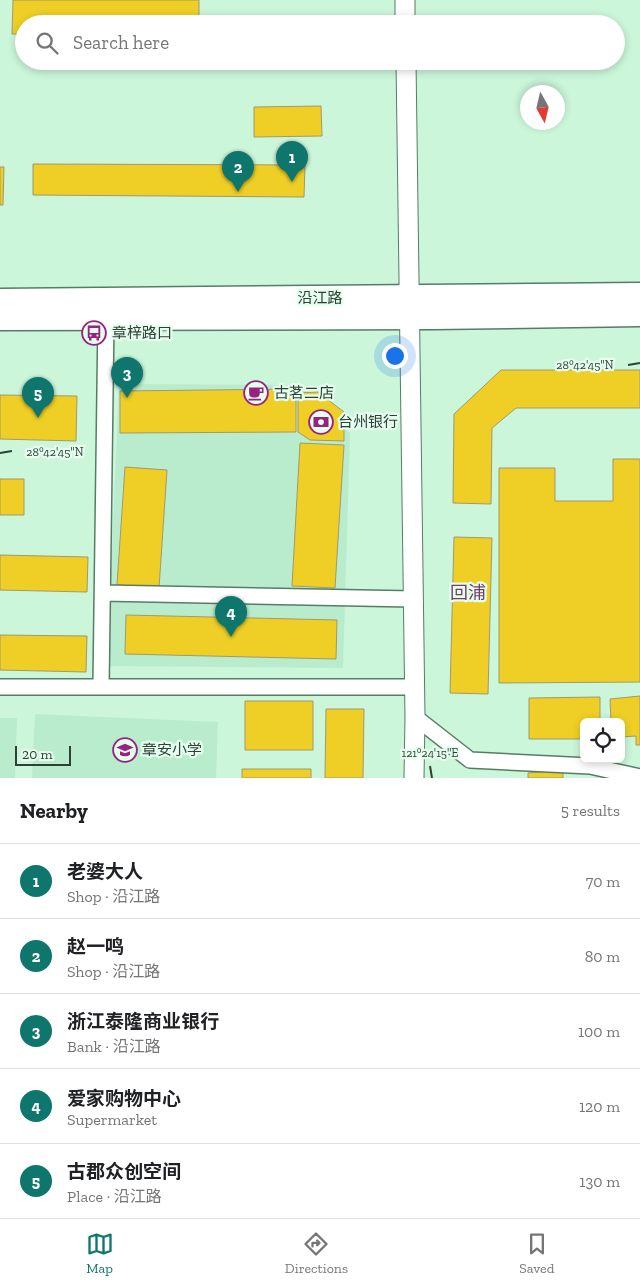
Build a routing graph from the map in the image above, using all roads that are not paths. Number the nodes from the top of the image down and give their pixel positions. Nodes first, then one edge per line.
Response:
1 (405, 0) edge
2 (405, 15) edge
3 (406, 70) edge
4 (640, 294) edge
5 (0, 300) edge
6 (410, 308) junction
7 (640, 315) edge
8 (0, 318) edge
9 (106, 318) junction
10 (103, 593) junction
11 (413, 598) junction
12 (101, 686) junction
13 (0, 687) edge
14 (414, 687) junction
15 (415, 717) junction
16 (640, 777) edge
17 (414, 778) edge

1 - 2 street
3 - 6 street
4 - 6 main road, 沿江路
5 - 6 main road, 沿江路
6 - 7 main road, 沿江路
6 - 9 main road, 沿江路
6 - 11 street
8 - 9 main road, 沿江路
9 - 10 street
10 - 11 street
10 - 12 street
11 - 14 street
12 - 13 street
12 - 14 street
14 - 15 street
15 - 16 street
15 - 17 street

